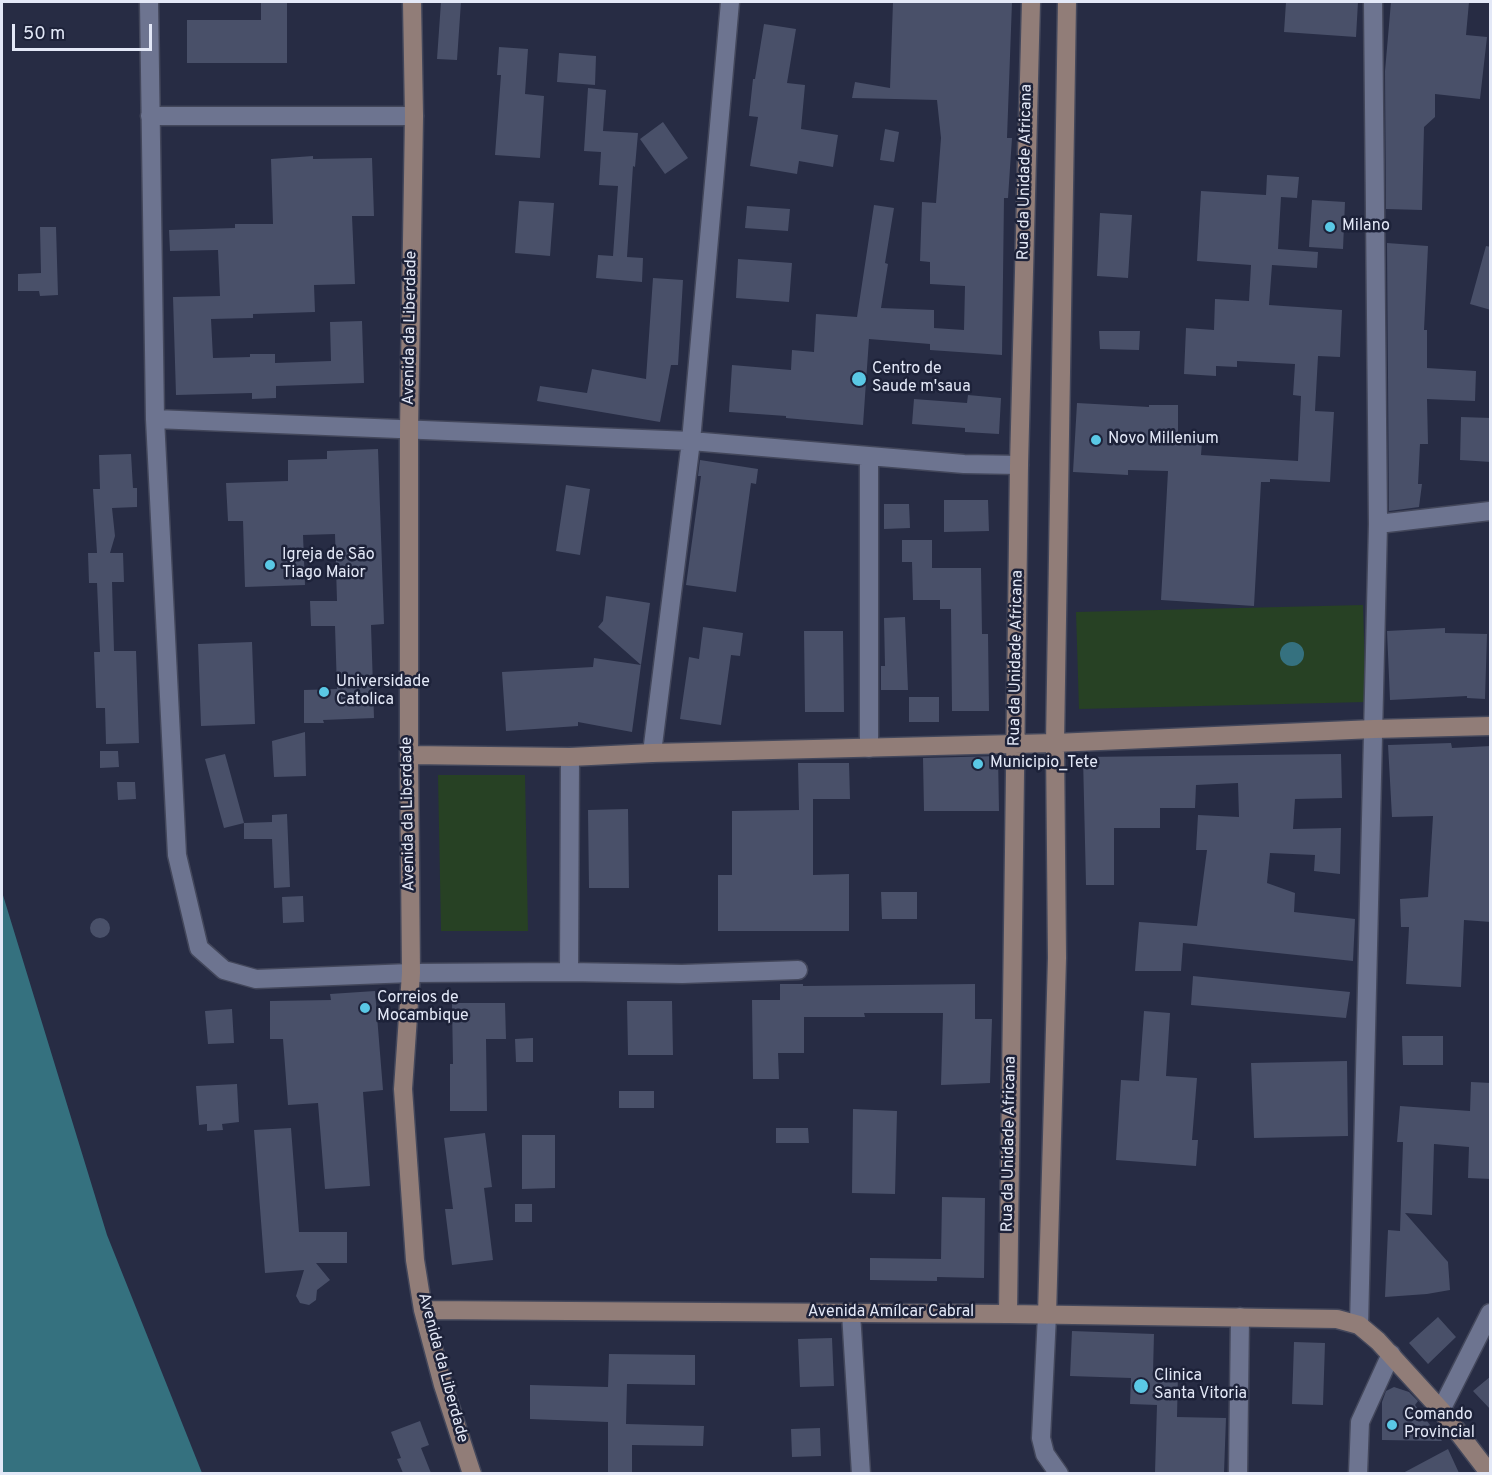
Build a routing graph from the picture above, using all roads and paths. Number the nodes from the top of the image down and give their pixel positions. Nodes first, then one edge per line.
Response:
1 (149, 2) edge
2 (412, 2) edge
3 (730, 2) edge
4 (1031, 2) edge
5 (1067, 2) edge
6 (1373, 2) edge
7 (150, 116) junction
8 (414, 117) junction
9 (155, 418) junction
10 (409, 430) junction
11 (691, 441) junction
12 (869, 457) junction
13 (1019, 465) junction
14 (1491, 511) edge
15 (1378, 524) junction
16 (1491, 726) edge
17 (1374, 729) junction
18 (1055, 743) junction
19 (1016, 744) junction
20 (869, 748) junction
21 (651, 753) junction
22 (409, 755) junction
23 (570, 757) junction
24 (798, 970) dead end
25 (569, 972) junction
26 (411, 974) junction
27 (423, 1310) junction
28 (851, 1313) junction
29 (1491, 1313) edge
30 (1008, 1314) junction
31 (1047, 1315) junction
32 (1240, 1317) junction
33 (1359, 1325) junction
34 (1390, 1354) junction
35 (1441, 1410) junction
36 (472, 1473) edge
37 (861, 1473) edge
38 (1059, 1473) edge
39 (1238, 1473) edge
40 (1358, 1473) edge
41 (1490, 1473) edge

1 - 7 street
2 - 8 street, Avenida da Liberdade
3 - 11 street
4 - 13 street, Rua da Unidade Africana
5 - 18 street
6 - 15 street
7 - 8 street
7 - 9 street
8 - 10 street, Avenida da Liberdade
9 - 10 street
9 - 26 street
10 - 11 street
10 - 22 street, Avenida da Liberdade
11 - 12 street
11 - 21 street
12 - 13 street
12 - 20 street
13 - 19 street, Rua da Unidade Africana
14 - 15 street
15 - 17 street
16 - 17 street
17 - 18 street
17 - 33 street
18 - 19 street
18 - 31 street
19 - 20 street
19 - 30 street, Rua da Unidade Africana
20 - 21 street
21 - 23 street
22 - 23 street
22 - 26 street, Avenida da Liberdade
23 - 25 street
24 - 25 street
25 - 26 street
26 - 27 street, Avenida da Liberdade
27 - 28 street, Avenida Amílcar Cabral
27 - 36 street, Avenida da Liberdade
28 - 30 street, Avenida Amílcar Cabral
28 - 37 street
29 - 35 street
30 - 31 street, Avenida Amílcar Cabral
31 - 32 street, Avenida Amílcar Cabral
31 - 38 street
32 - 33 street, Avenida Amílcar Cabral
32 - 39 street
33 - 34 street
34 - 35 street
34 - 40 street
35 - 41 street

